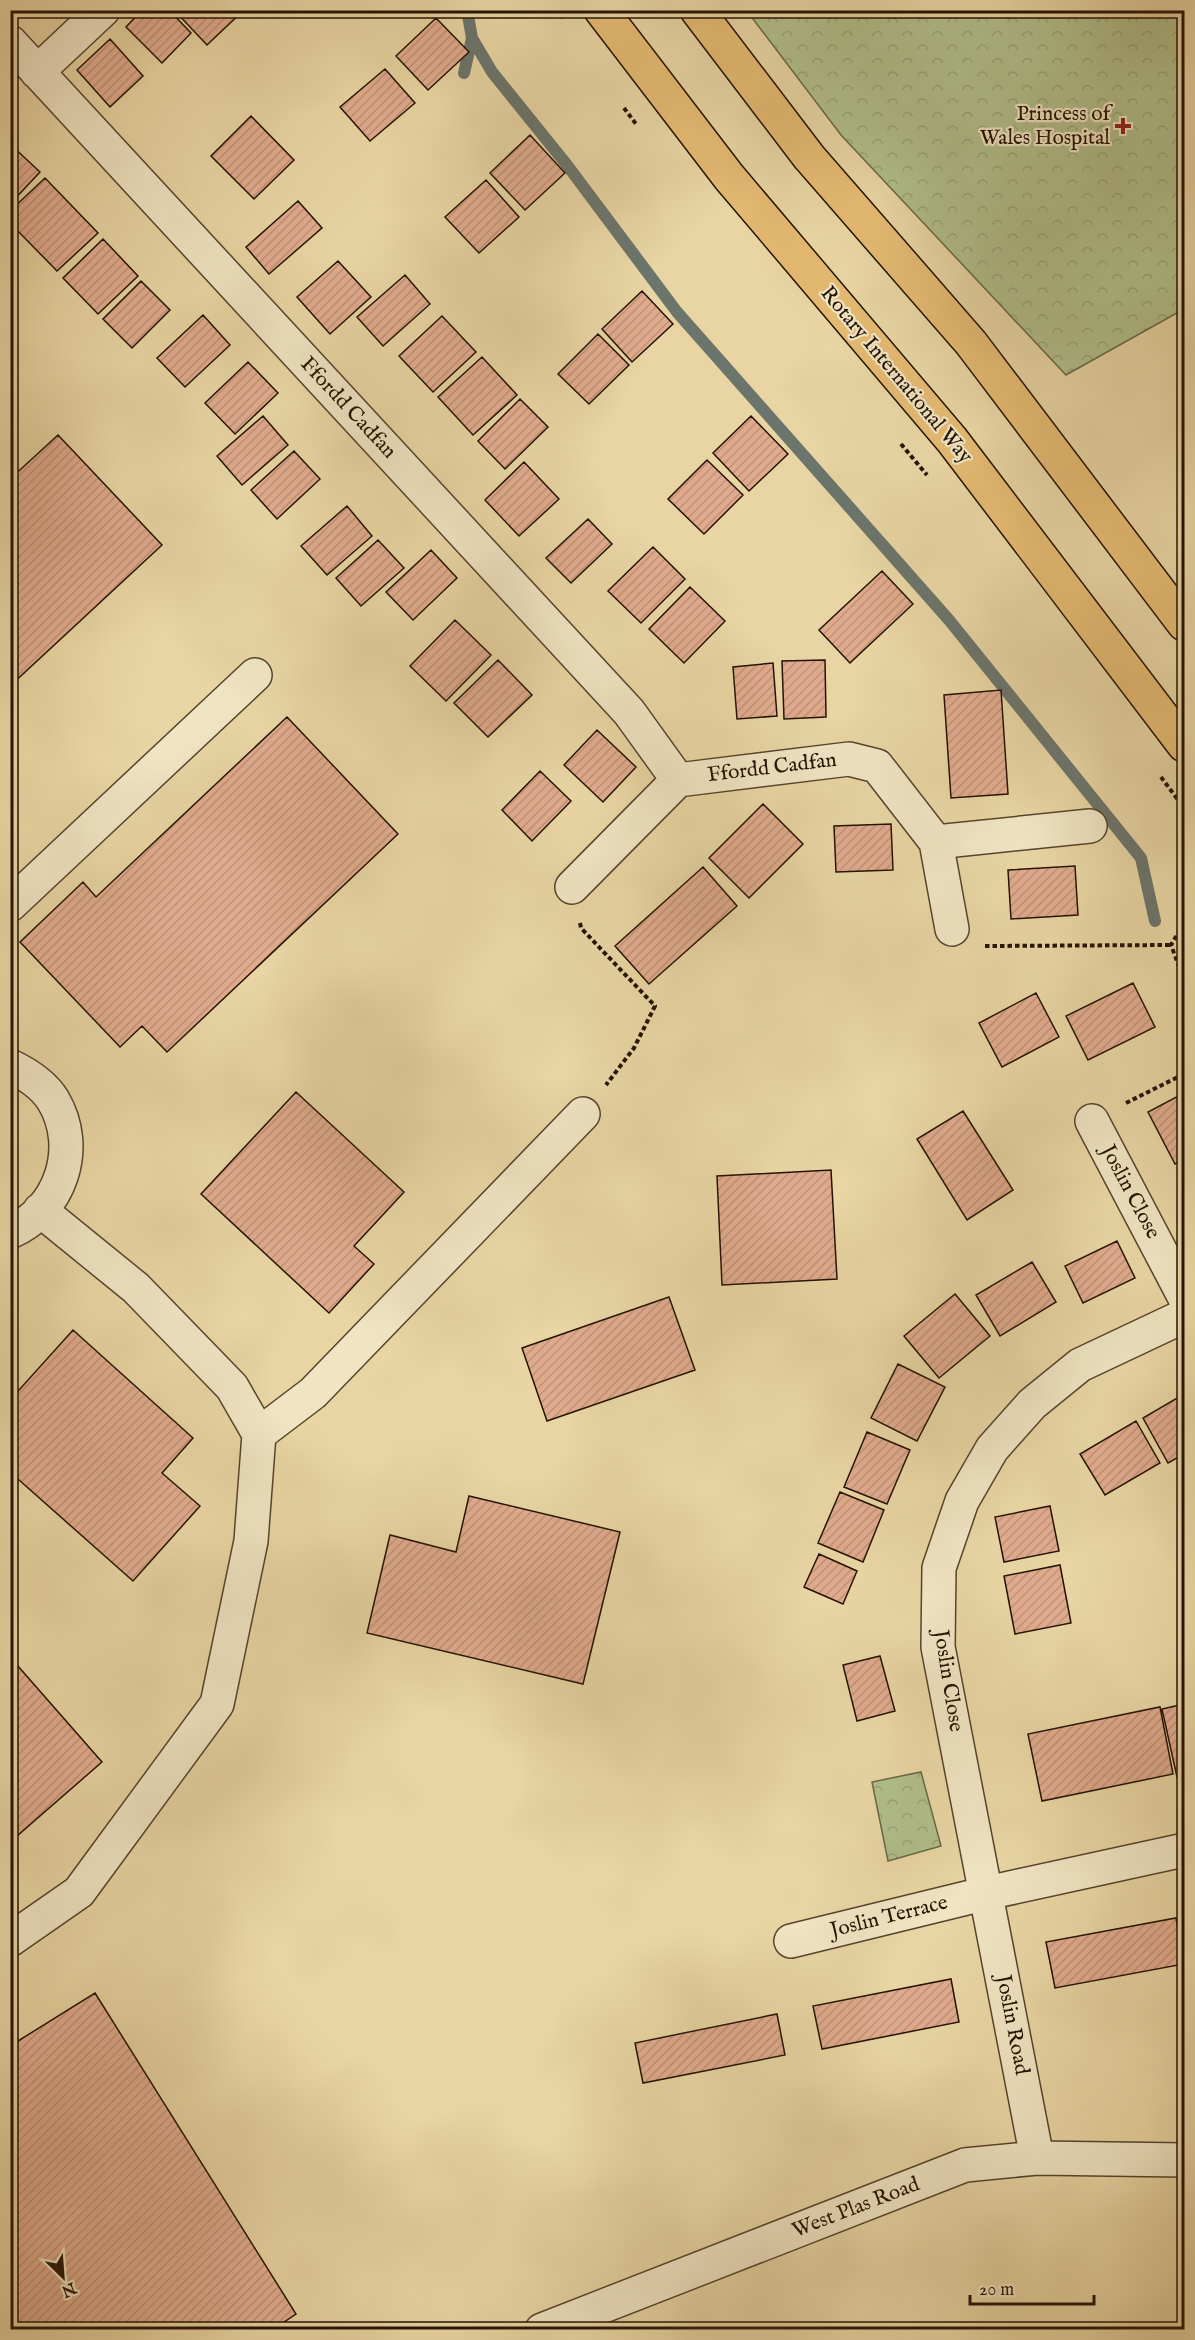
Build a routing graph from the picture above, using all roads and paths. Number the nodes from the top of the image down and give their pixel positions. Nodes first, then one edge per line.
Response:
1 (103, 10) edge
2 (558, 10) edge
3 (601, 10) edge
4 (698, 10) edge
5 (565, 20) dead end
6 (10, 42) edge
7 (37, 72) junction
8 (623, 106) dead end
9 (637, 125) dead end
10 (895, 436) dead end
11 (932, 482) dead end
12 (1185, 624) edge
13 (255, 675) dead end
14 (1185, 744) edge
15 (1156, 771) dead end
16 (678, 780) junction
17 (1185, 808) edge
18 (1090, 826) dead end
19 (936, 842) junction
20 (572, 887) joint
21 (10, 905) edge
22 (1185, 923) edge
23 (952, 929) joint
24 (1171, 945) junction
25 (1185, 980) edge
26 (10, 1066) edge
27 (1184, 1074) edge
28 (1161, 1085) dead end
29 (584, 1114) joint
30 (1092, 1121) dead end
31 (40, 1210) junction
32 (10, 1232) edge
33 (1185, 1296) edge
34 (1185, 1316) edge
35 (259, 1434) junction
36 (976, 1835) joint
37 (1185, 1851) edge
38 (987, 1893) junction
39 (11, 1940) edge
40 (791, 1941) dead end
41 (1036, 2158) junction
42 (1185, 2160) edge
43 (542, 2330) edge

1 - 7 street
2 - 5 path
3 - 14 main road, Rotary International Way
4 - 12 main road
6 - 7 street, Ffordd Cadfan
7 - 16 street, Ffordd Cadfan
8 - 9 path
10 - 11 path
13 - 21 street
15 - 17 path
16 - 19 street, Ffordd Cadfan
16 - 20 street, Ffordd Cadfan
18 - 19 street
19 - 23 street
20 - 29 path
22 - 24 path
23 - 24 path
24 - 25 path
26 - 31 street
27 - 28 path
29 - 35 street
30 - 33 street, Joslin Close
31 - 32 street
31 - 35 street
34 - 36 street, Joslin Close
35 - 39 street
36 - 38 street, Joslin Road
37 - 38 street
38 - 40 street, Joslin Terrace
38 - 41 street, Joslin Road
41 - 42 street, West Plas Road
41 - 43 street, West Plas Road

